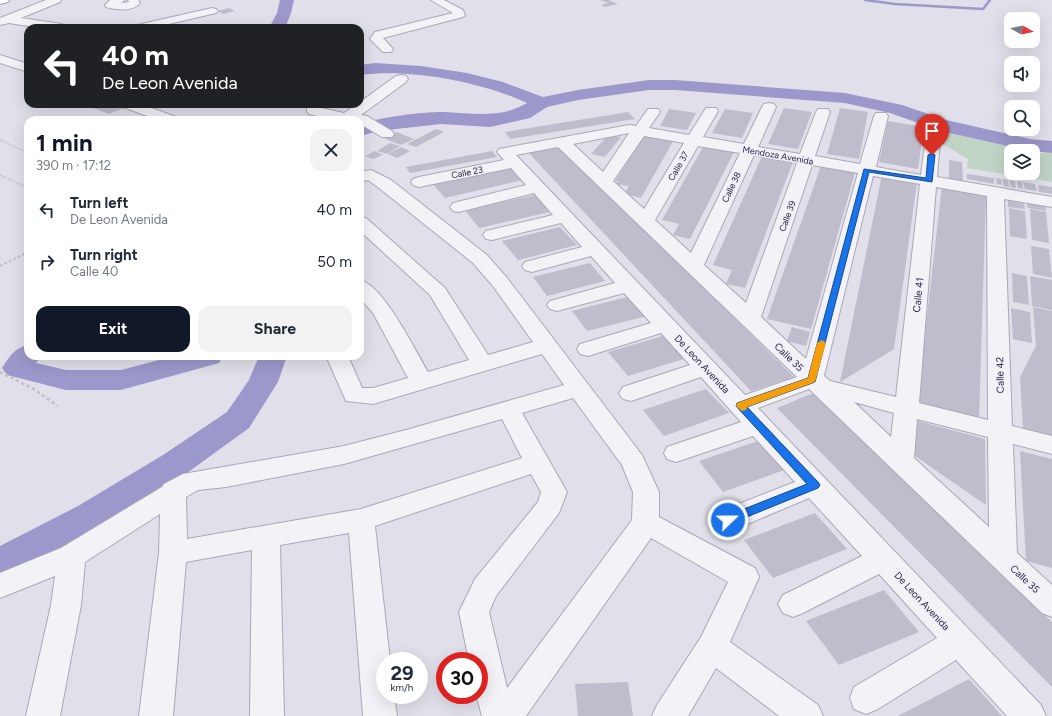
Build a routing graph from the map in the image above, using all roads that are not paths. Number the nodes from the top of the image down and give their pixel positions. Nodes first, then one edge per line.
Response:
1 (4, 0) edge
2 (56, 0) edge
3 (120, 0) edge
4 (136, 0) edge
5 (436, 0) edge
6 (0, 1) edge
7 (212, 11) dead end
8 (3, 20) edge
9 (32, 24) edge
10 (155, 24) edge
11 (387, 49) dead end
12 (0, 59) edge
13 (24, 67) edge
14 (401, 79) dead end
15 (364, 106) edge
16 (769, 107) dead end
17 (139, 108) edge
18 (314, 108) edge
19 (361, 108) edge
20 (711, 110) dead end
21 (653, 112) dead end
22 (823, 112) dead end
23 (160, 116) edge
24 (338, 116) edge
25 (350, 116) edge
26 (880, 116) dead end
27 (364, 120) edge
28 (934, 128) dead end
29 (380, 129) dead end
30 (640, 131) junction
31 (694, 140) junction
32 (561, 141) junction
33 (749, 150) junction
34 (510, 157) junction
35 (807, 160) junction
36 (867, 170) junction
37 (364, 176) edge
38 (929, 181) junction
39 (419, 182) dead end
40 (604, 182) junction
41 (537, 187) junction
42 (995, 192) junction
43 (1052, 202) edge
44 (459, 206) dead end
45 (566, 217) junction
46 (646, 221) junction
47 (364, 225) edge
48 (492, 235) dead end
49 (596, 250) junction
50 (532, 266) dead end
51 (694, 266) junction
52 (628, 285) junction
53 (364, 291) edge
54 (557, 305) dead end
55 (750, 319) junction
56 (665, 325) junction
57 (547, 345) junction
58 (588, 349) dead end
59 (339, 360) edge
60 (482, 364) junction
61 (705, 368) junction
62 (422, 382) junction
63 (815, 383) junction
64 (579, 388) junction
65 (631, 393) dead end
66 (741, 406) junction
67 (906, 408) junction
68 (508, 409) junction
69 (759, 425) junction
70 (1001, 432) junction
71 (1052, 445) edge
72 (676, 453) dead end
73 (538, 462) junction
74 (901, 462) junction
75 (814, 485) junction
76 (173, 491) junction
77 (361, 520) junction
78 (728, 520) dead end
79 (646, 522) junction
80 (266, 538) junction
81 (173, 553) junction
82 (71, 556) junction
83 (1003, 558) junction
84 (883, 559) junction
85 (0, 586) edge
86 (793, 604) dead end
87 (1052, 604) edge
88 (960, 641) junction
89 (712, 647) junction
90 (866, 698) dead end
91 (43, 716) edge
92 (156, 716) edge
93 (267, 716) edge
94 (380, 716) edge
95 (499, 716) edge
96 (506, 716) edge
97 (669, 716) edge
98 (806, 716) edge
99 (1029, 716) edge

1 - 6 main road
2 - 8 street
3 - 4 street
5 - 11 street
7 - 10 street
8 - 9 street
12 - 13 street
14 - 15 street
16 - 33 street, Calle 38
17 - 23 street
18 - 24 street
19 - 25 street
20 - 31 street, Calle 37
21 - 30 street
22 - 35 street, Calle 39
26 - 36 street
27 - 29 street
28 - 38 street, Calle 41
30 - 31 street, Mendoza Avenida
30 - 32 street, Mendoza Avenida
30 - 40 street
31 - 33 street, Mendoza Avenida
31 - 46 street, Calle 37
32 - 34 street, Mendoza Avenida
32 - 40 street, Calle 35
33 - 35 street, Mendoza Avenida
33 - 51 street, Calle 38
34 - 39 street, Calle 23
34 - 41 street, De Leon Avenida
35 - 36 street, Mendoza Avenida
35 - 55 street, Calle 39
36 - 38 street, Mendoza Avenida
36 - 63 street
37 - 57 street
38 - 42 street, Mendoza Avenida
38 - 67 street, Calle 41
40 - 46 street, Calle 35
41 - 44 street
41 - 45 street, De Leon Avenida
42 - 43 street, Mendoza Avenida
42 - 70 street, Calle 42
45 - 48 street
45 - 49 street, De Leon Avenida
46 - 51 street, Calle 35
47 - 60 street
49 - 50 street
49 - 52 street, De Leon Avenida
51 - 55 street, Calle 35
52 - 54 street
52 - 56 street, De Leon Avenida
53 - 62 street
55 - 63 street, Calle 35
56 - 58 street
56 - 61 street, De Leon Avenida
57 - 60 street
57 - 64 street
59 - 62 street
60 - 62 street
61 - 65 street
61 - 66 street, De Leon Avenida
63 - 66 street
63 - 67 street
63 - 74 street, Calle 35
64 - 68 street
64 - 79 street
66 - 69 street, De Leon Avenida
67 - 70 street
67 - 74 street, Calle 41
68 - 73 street
68 - 76 street
69 - 72 street
69 - 75 street, De Leon Avenida
70 - 71 street
70 - 83 street, Calle 42
73 - 77 street
73 - 95 street
74 - 83 street, Calle 35
75 - 78 street
75 - 84 street, De Leon Avenida
76 - 81 street
76 - 82 street
77 - 80 street
77 - 94 street
79 - 89 street
79 - 96 street
80 - 81 street
80 - 93 street
81 - 92 street
82 - 85 street
82 - 91 street
83 - 87 street, Calle 35
84 - 86 street
84 - 88 street, De Leon Avenida
88 - 90 street
88 - 99 street, De Leon Avenida
89 - 97 street
89 - 98 street

